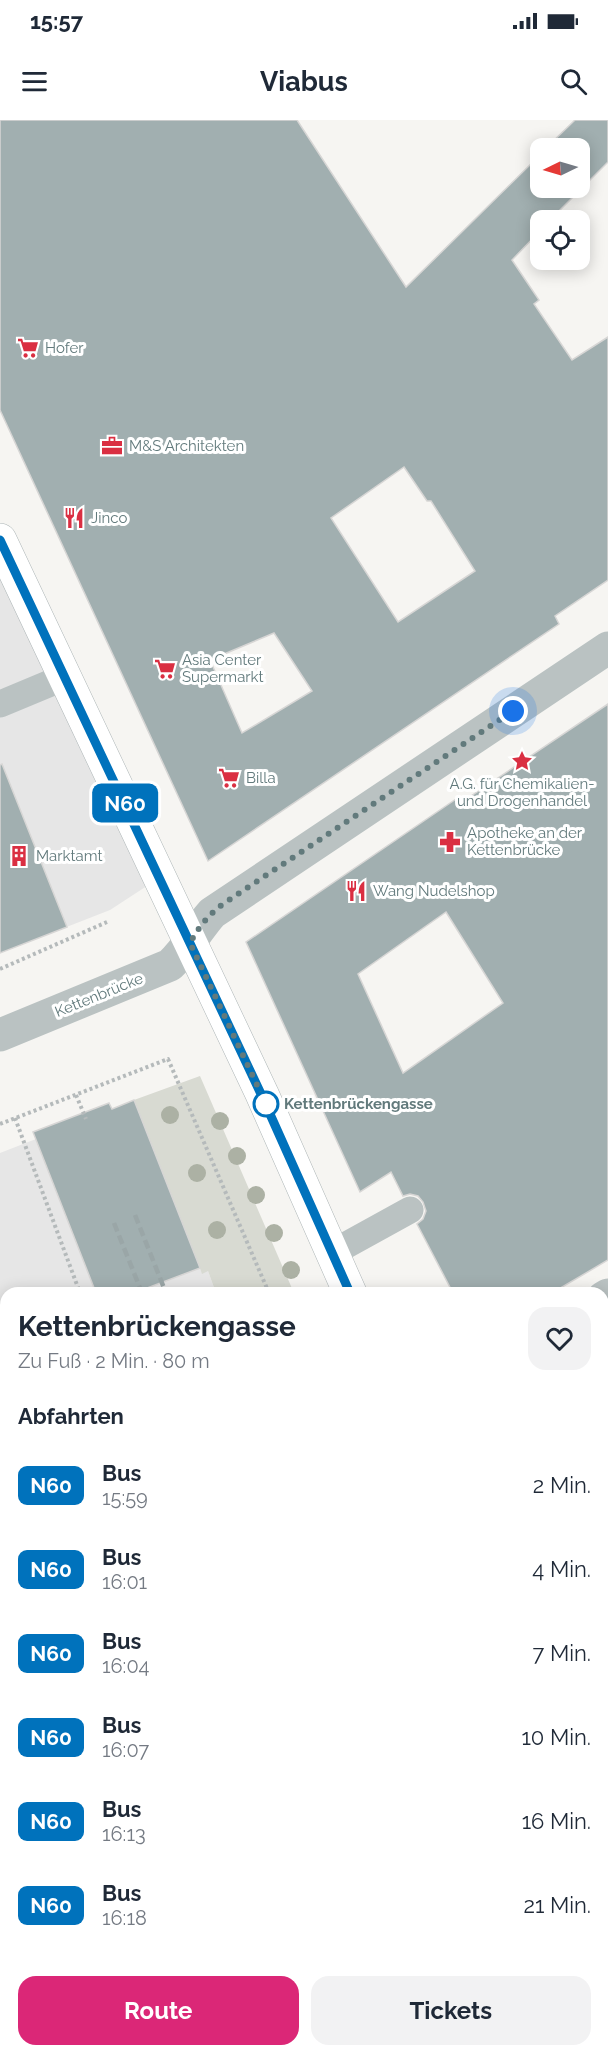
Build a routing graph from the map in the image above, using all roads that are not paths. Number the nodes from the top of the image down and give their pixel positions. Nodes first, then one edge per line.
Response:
1 (0, 540) edge
2 (608, 648) edge
3 (66, 677) junction
4 (0, 704) edge
5 (190, 943) junction
6 (0, 1035) edge
7 (410, 1210) dead end
8 (332, 1253) junction
9 (347, 1287) edge

1 - 3 main road
2 - 5 street
3 - 4 lane
3 - 5 main road
5 - 6 street, Kettenbrücke
5 - 8 main road
7 - 8 lane
8 - 9 main road

